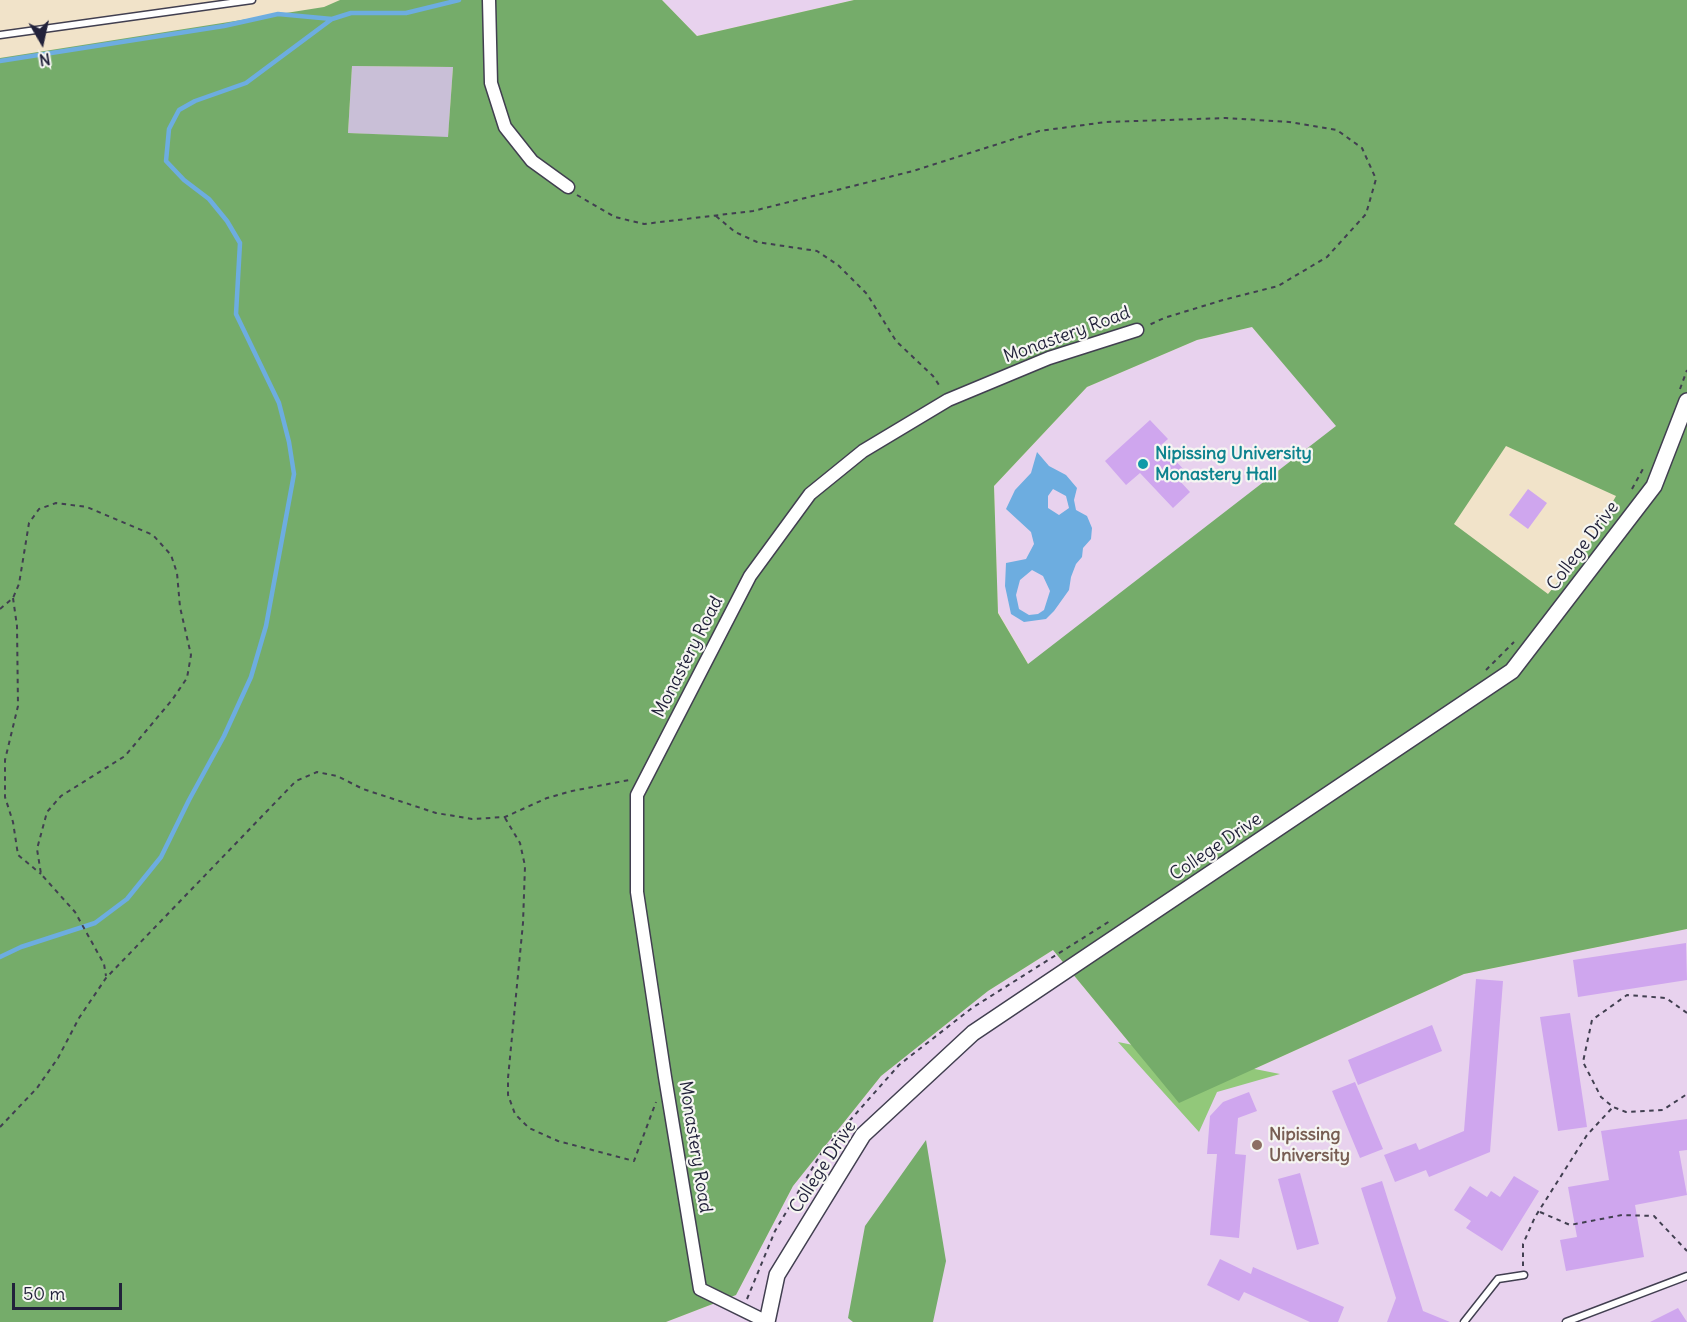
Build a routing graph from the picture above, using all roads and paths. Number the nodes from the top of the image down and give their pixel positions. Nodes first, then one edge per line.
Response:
1 (252, 0) edge
2 (489, 0) edge
3 (0, 35) edge
4 (568, 187) joint
5 (716, 216) junction
6 (1137, 330) joint
7 (1687, 370) edge
8 (1683, 396) edge
9 (948, 400) junction
10 (1645, 465) dead end
11 (1628, 496) dead end
12 (13, 598) junction
13 (0, 609) edge
14 (1520, 637) dead end
15 (1486, 669) dead end
16 (646, 777) junction
17 (504, 817) junction
18 (41, 874) junction
19 (1113, 920) dead end
20 (106, 978) junction
21 (1687, 1013) edge
22 (665, 1077) junction
23 (1687, 1094) edge
24 (1613, 1107) junction
25 (0, 1127) edge
26 (1540, 1212) junction
27 (1687, 1251) edge
28 (1524, 1275) joint
29 (1687, 1276) edge
30 (743, 1310) junction
31 (767, 1322) edge
32 (1464, 1322) edge
33 (1566, 1322) edge

1 - 3 lane
2 - 4 street
4 - 5 path, Monastery Road
5 - 6 path, Monastery Road
5 - 9 path
6 - 9 street, Monastery Road
7 - 8 path
8 - 31 street, College Drive
9 - 16 street, Monastery Road
10 - 11 path
12 - 13 path
12 - 18 path
12 - 18 path
14 - 15 path
16 - 17 path
16 - 22 street, Monastery Road
17 - 20 path
17 - 22 path
18 - 20 path
19 - 30 path
20 - 25 path
21 - 24 path
22 - 30 street, Monastery Road
23 - 24 path
24 - 26 path
26 - 27 path
26 - 28 path
28 - 32 lane
29 - 33 lane
30 - 31 street, Monastery Road

